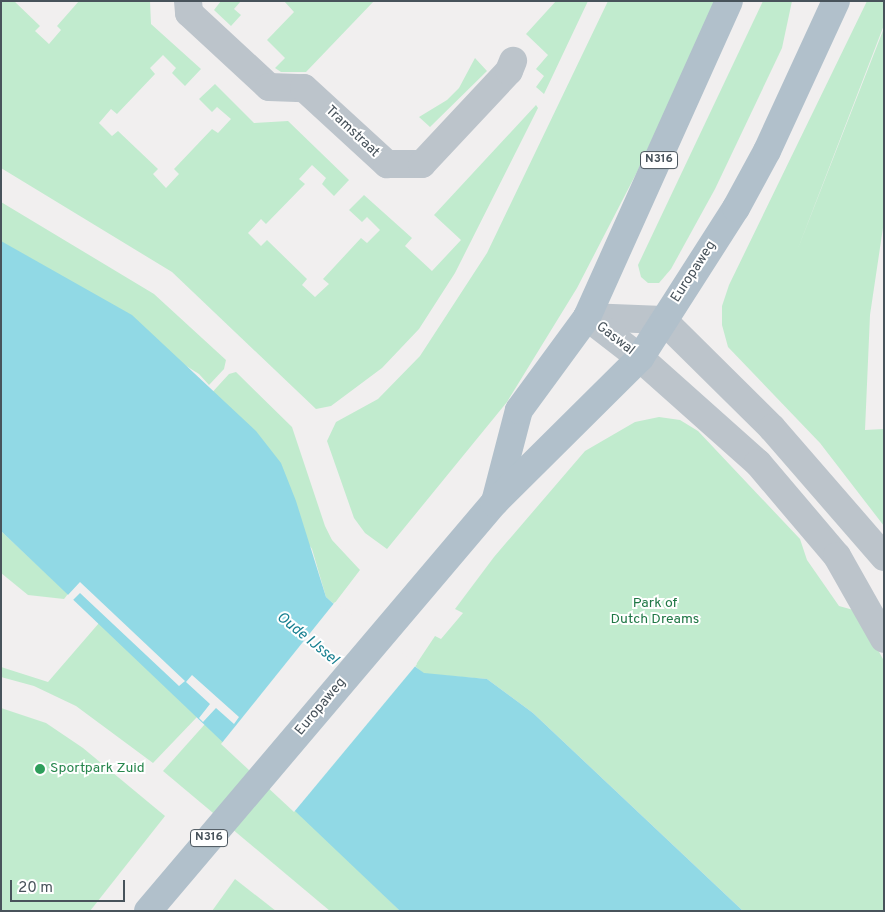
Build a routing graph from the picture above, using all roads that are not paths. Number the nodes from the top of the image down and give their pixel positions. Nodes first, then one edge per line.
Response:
1 (188, 1) edge
2 (729, 1) edge
3 (836, 1) edge
4 (513, 61) dead end
5 (587, 317) junction
6 (663, 320) junction
7 (640, 358) junction
8 (494, 503) junction
9 (884, 557) edge
10 (884, 639) edge
11 (148, 911) edge

1 - 4 street, Tramstraat
2 - 5 main road, Europaweg / N316
3 - 6 main road, Europaweg / N316
5 - 6 street, Gaswal
5 - 7 street, Gaswal
5 - 8 main road, Europaweg / N316
6 - 7 main road, Europaweg / N316
6 - 9 street
7 - 8 main road, Europaweg / N316
7 - 10 street, Gaswal
8 - 11 main road, Europaweg / N316

